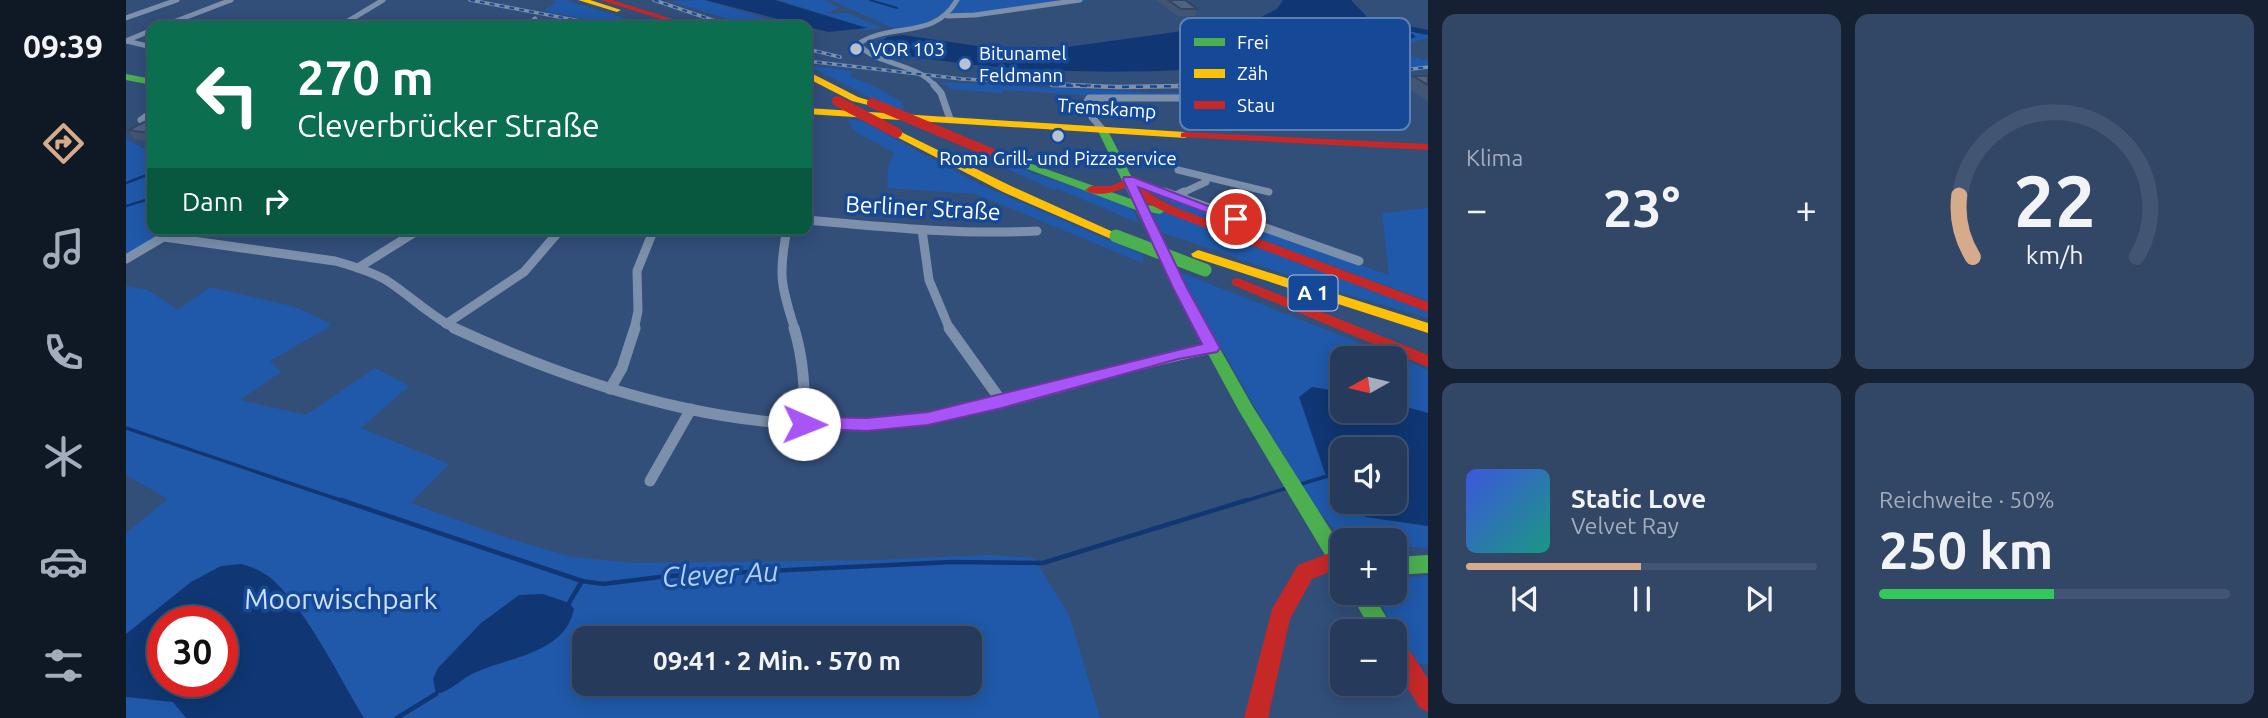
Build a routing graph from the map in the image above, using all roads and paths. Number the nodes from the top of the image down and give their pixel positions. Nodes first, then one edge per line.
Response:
1 (177, 0) edge
2 (231, 0) edge
3 (383, 0) edge
4 (582, 0) edge
5 (604, 0) edge
6 (957, 0) edge
7 (1080, 0) edge
8 (947, 16) junction
9 (126, 18) edge
10 (176, 21) edge
11 (348, 21) edge
12 (652, 21) edge
13 (674, 21) edge
14 (147, 32) edge
15 (126, 41) edge
16 (147, 46) edge
17 (126, 77) edge
18 (812, 77) edge
19 (147, 81) edge
20 (812, 88) edge
21 (1180, 98) edge
22 (855, 99) junction
23 (812, 111) edge
24 (147, 116) edge
25 (950, 119) junction
26 (141, 120) edge
27 (1102, 129) junction
28 (1428, 147) edge
29 (1178, 170) dead end
30 (1205, 179) junction
31 (1129, 180) junction
32 (1091, 190) junction
33 (1269, 192) dead end
34 (1173, 204) junction
35 (1143, 208) junction
36 (812, 220) edge
37 (922, 230) junction
38 (1117, 230) junction
39 (1037, 231) dead end
40 (167, 235) edge
41 (410, 235) edge
42 (557, 235) edge
43 (652, 235) edge
44 (786, 235) edge
45 (164, 237) junction
46 (126, 259) edge
47 (1359, 261) dead end
48 (358, 268) junction
49 (1238, 282) junction
50 (1428, 307) edge
51 (446, 324) junction
52 (1428, 328) edge
53 (1428, 343) edge
54 (1212, 348) junction
55 (1428, 361) edge
56 (610, 389) junction
57 (1002, 402) junction
58 (691, 409) junction
59 (804, 424) junction
60 (650, 481) dead end
61 (1330, 543) edge
62 (1407, 552) edge
63 (1428, 553) edge
64 (1330, 564) edge
65 (1428, 564) edge
66 (1407, 565) edge
67 (1407, 667) edge
68 (1428, 700) edge
69 (1256, 718) edge

1 - 9 street
2 - 10 street
3 - 11 street
4 - 12 main road
5 - 13 main road
6 - 8 street
7 - 8 street
8 - 25 street
14 - 15 street
15 - 16 street
17 - 19 main road
18 - 22 main road, A 1
20 - 38 main road, A 1, bridge
21 - 27 street
22 - 32 main road, bridge
22 - 38 main road, A 1
23 - 25 main road, Tremskamp
24 - 26 street
25 - 27 main road, Tremskamp
27 - 28 main road, Tremskamp
27 - 31 main road
29 - 30 street
30 - 33 street
30 - 34 street
31 - 32 main road
31 - 34 main road
31 - 35 main road
32 - 35 main road
34 - 35 main road
34 - 47 street
34 - 50 main road
35 - 54 main road
36 - 37 street, Berliner Straße
37 - 39 street, Berliner Straße
37 - 57 street
38 - 49 main road, A 1, bridge
38 - 52 main road, A 1
40 - 45 street
41 - 48 street
42 - 51 street
43 - 56 street
44 - 59 street
45 - 46 street
45 - 48 street
48 - 51 street
49 - 53 main road, A 1
49 - 55 main road
51 - 56 street
54 - 57 street
54 - 61 main road
56 - 58 street
57 - 59 street
58 - 59 street
58 - 60 street
62 - 63 main road
64 - 69 main road
65 - 66 main road
67 - 68 main road

